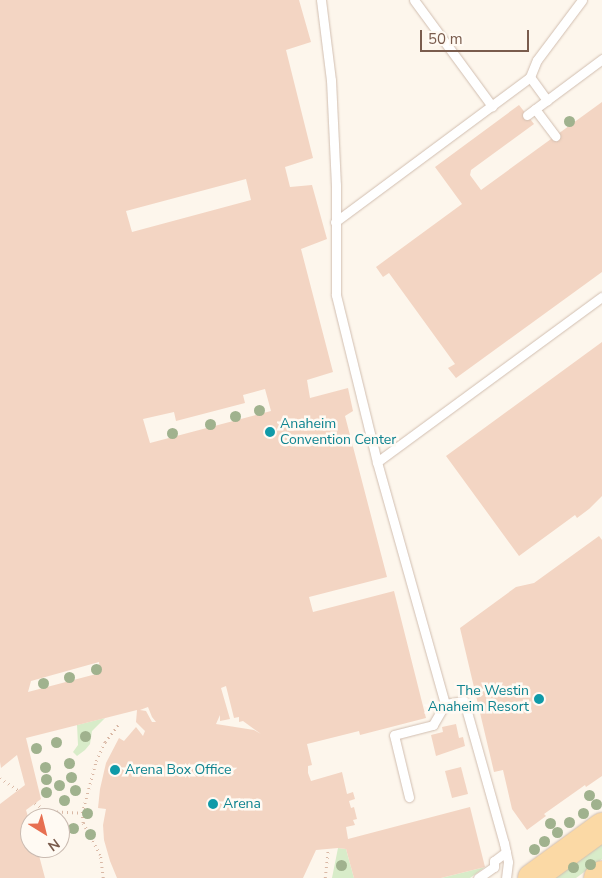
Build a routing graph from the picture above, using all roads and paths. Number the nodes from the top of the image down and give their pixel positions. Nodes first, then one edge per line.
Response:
1 (321, 0) edge
2 (414, 0) edge
3 (582, 0) edge
4 (602, 59) edge
5 (530, 76) junction
6 (547, 100) junction
7 (492, 106) junction
8 (535, 109) junction
9 (527, 115) dead end
10 (555, 136) dead end
11 (335, 222) junction
12 (602, 297) edge
13 (377, 462) junction
14 (445, 704) junction
15 (120, 723) dead end
16 (0, 778) edge
17 (18, 790) dead end
18 (409, 797) dead end
19 (36, 803) dead end
20 (82, 813) junction
21 (602, 827) edge
22 (505, 847) junction
23 (328, 850) dead end
24 (602, 875) edge
25 (103, 878) edge
26 (325, 878) edge
27 (478, 878) edge
28 (506, 878) edge
29 (532, 878) edge
30 (598, 878) edge

1 - 11 lane
2 - 7 lane
3 - 5 lane
4 - 6 lane
5 - 6 lane
5 - 7 lane
6 - 8 lane
7 - 11 lane
8 - 9 lane
8 - 10 lane
11 - 13 lane
12 - 13 lane
13 - 14 lane
14 - 18 lane
14 - 22 lane
15 - 20 path
16 - 17 path
19 - 20 path
20 - 25 path
21 - 29 main road
22 - 27 lane
22 - 28 lane
23 - 26 path
24 - 30 main road

